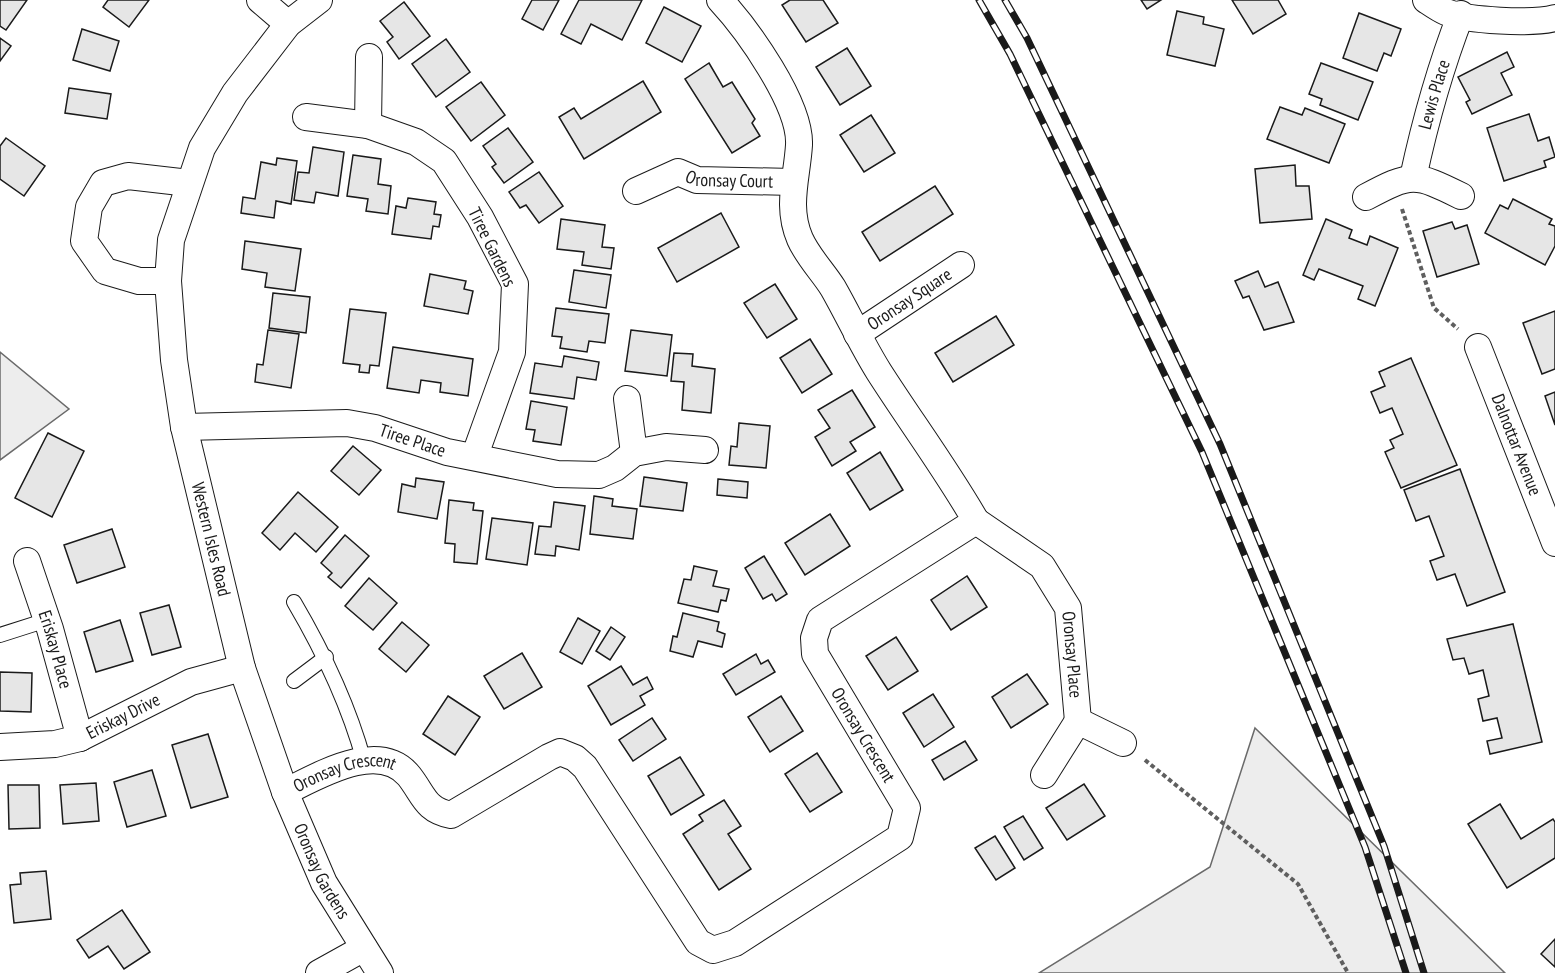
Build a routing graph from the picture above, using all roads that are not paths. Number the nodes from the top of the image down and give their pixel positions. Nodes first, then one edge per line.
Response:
1 (261, 0) edge
2 (319, 0) edge
3 (720, 0) edge
4 (1426, 0) edge
5 (1461, 14) junction
6 (1555, 18) edge
7 (288, 24) junction
8 (369, 57) dead end
9 (306, 117) dead end
10 (368, 125) junction
11 (1403, 180) junction
12 (793, 182) junction
13 (189, 183) junction
14 (636, 191) dead end
15 (1461, 196) dead end
16 (1366, 197) dead end
17 (961, 266) dead end
18 (168, 281) junction
19 (857, 334) junction
20 (1478, 347) road end
21 (627, 399) dead end
22 (184, 427) junction
23 (705, 450) dead end
24 (634, 453) junction
25 (475, 455) junction
26 (976, 520) junction
27 (1555, 543) edge
28 (27, 561) dead end
29 (294, 602) dead end
30 (46, 620) junction
31 (0, 635) edge
32 (326, 657) junction
33 (242, 668) junction
34 (294, 681) dead end
35 (1078, 721) junction
36 (80, 738) junction
37 (1124, 743) road end
38 (0, 747) edge
39 (364, 761) junction
40 (1044, 775) dead end
41 (285, 792) junction
42 (364, 948) junction
43 (319, 973) edge
44 (380, 973) edge

1 - 7 street
2 - 7 street, Western Isles Road
3 - 12 street
4 - 5 street
5 - 6 street
5 - 11 street, Lewis Place
7 - 13 street, Western Isles Road
8 - 10 street
9 - 10 street, Tiree Gardens
10 - 25 street, Tiree Gardens
11 - 15 street
11 - 16 street
12 - 14 street, Oronsay Court
12 - 19 street
13 - 18 street, Western Isles Road
13 - 18 street
17 - 19 street, Oronsay Square
18 - 22 street, Western Isles Road
19 - 26 street
20 - 27 street, Dalnottar Avenue
21 - 24 street
22 - 25 street, Tiree Place
22 - 33 street, Western Isles Road
23 - 24 street, Tiree Place
24 - 25 street, Tiree Place
26 - 35 street, Oronsay Place
26 - 39 street, Oronsay Crescent
28 - 30 street, Eriskay Place
29 - 32 lane
30 - 31 lane
30 - 36 street, Eriskay Place
32 - 34 lane
32 - 39 lane
33 - 36 street, Eriskay Drive
33 - 41 street, Western Isles Road
35 - 37 street, Oronsay Place
35 - 40 street, Oronsay Place
36 - 38 street, Eriskay Drive
39 - 41 street, Oronsay Crescent
41 - 42 street, Oronsay Gardens
42 - 43 street
42 - 44 street, Oronsay Gardens

